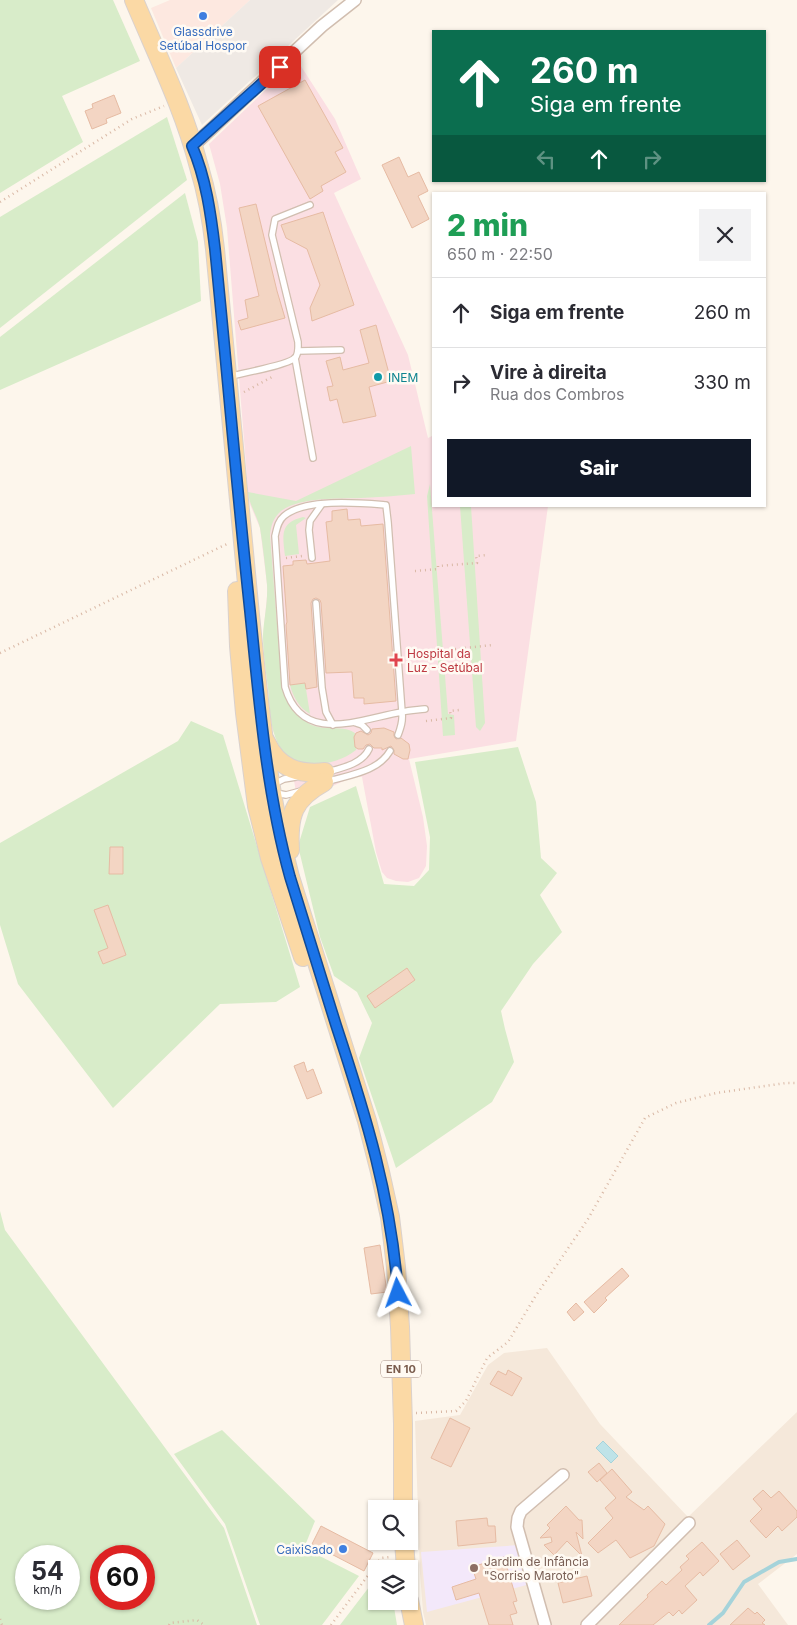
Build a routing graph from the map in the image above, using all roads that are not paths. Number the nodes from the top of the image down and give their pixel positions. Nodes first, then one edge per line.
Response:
1 (134, 0) edge
2 (354, 0) edge
3 (192, 146) junction
4 (310, 205) dead end
5 (215, 249) junction
6 (341, 350) dead end
7 (298, 351) junction
8 (295, 358) junction
9 (227, 377) junction
10 (313, 458) dead end
11 (322, 504) junction
12 (312, 557) road end
13 (316, 603) dead end
14 (425, 709) dead end
15 (402, 712) junction
16 (356, 723) junction
17 (333, 725) junction
18 (367, 730) dead end
19 (263, 733) junction
20 (398, 735) dead end
21 (369, 749) dead end
22 (390, 751) dead end
23 (325, 777) junction
24 (264, 786) junction
25 (296, 895) junction
26 (398, 1293) junction
27 (563, 1476) dead end
28 (403, 1500) edge
29 (689, 1523) dead end
30 (411, 1610) edge
31 (414, 1625) edge
32 (545, 1625) edge
33 (587, 1625) edge

1 - 3 main road, EN 10
2 - 3 street
3 - 5 main road, EN 10
4 - 7 lane
5 - 9 main road, EN 10
5 - 24 main road, EN 10
6 - 7 lane
7 - 8 lane
8 - 9 lane
8 - 10 lane
9 - 19 main road, EN 10
11 - 12 lane
11 - 15 lane
11 - 17 lane
13 - 17 lane
14 - 15 lane
15 - 16 lane
15 - 20 lane
16 - 17 lane
16 - 18 lane
19 - 23 main road
19 - 24 main road, EN 10
21 - 23 lane
22 - 23 lane
23 - 24 lane
23 - 24 lane
23 - 25 main road
24 - 25 main road, EN 10
24 - 26 main road, EN 10
25 - 26 main road, EN 10
26 - 28 main road, EN 10
27 - 32 street
29 - 33 street
30 - 31 main road

